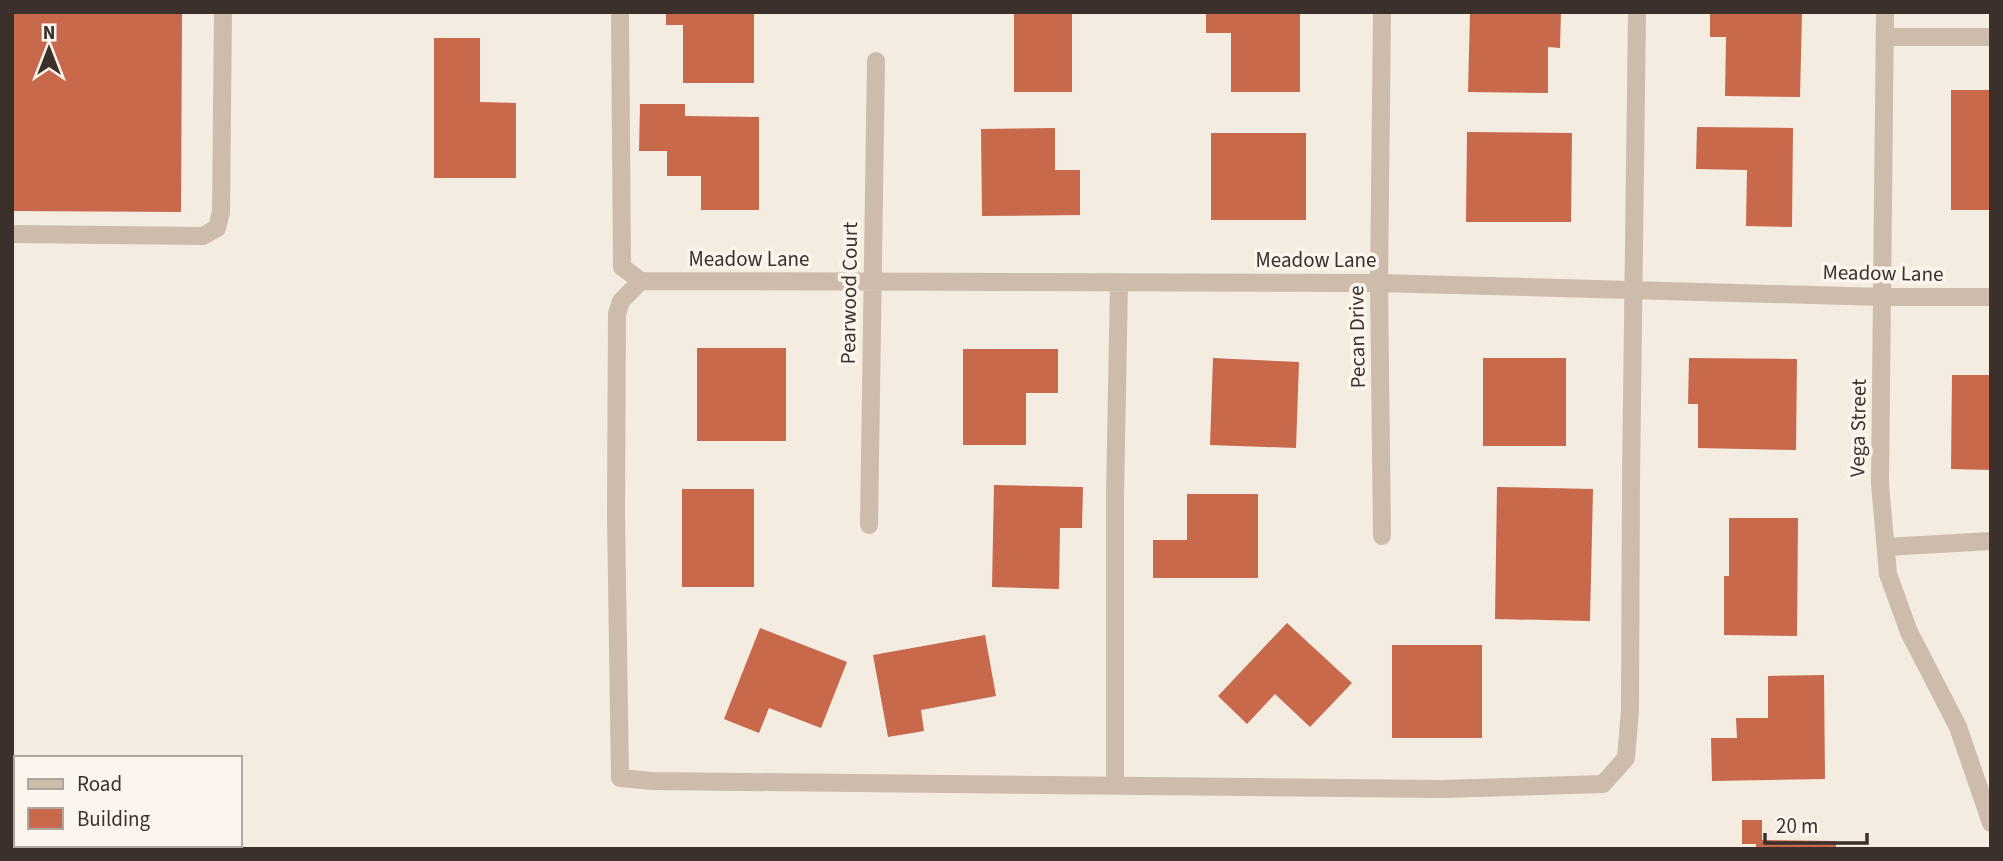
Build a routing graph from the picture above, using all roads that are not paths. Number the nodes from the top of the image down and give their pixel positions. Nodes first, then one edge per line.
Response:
1 (223, 12) edge
2 (621, 12) edge
3 (1382, 12) edge
4 (1637, 12) edge
5 (1885, 12) edge
6 (1885, 37) junction
7 (1991, 37) edge
8 (876, 61) dead end
9 (12, 234) edge
10 (641, 281) junction
11 (872, 281) junction
12 (1119, 283) junction
13 (1379, 283) junction
14 (1634, 290) junction
15 (1883, 297) junction
16 (1991, 297) edge
17 (869, 524) dead end
18 (1381, 536) dead end
19 (1991, 541) edge
20 (1886, 547) junction
21 (1115, 785) junction
22 (1991, 823) edge

1 - 9 street
2 - 10 street
3 - 13 street, Pecan Drive
4 - 14 street
5 - 6 street, Vega Street
6 - 7 street
6 - 15 street, Vega Street
8 - 11 street, Pearwood Court
10 - 11 street, Meadow Lane
10 - 21 street
11 - 12 street, Meadow Lane
11 - 17 street, Pearwood Court
12 - 13 street, Meadow Lane
12 - 21 street
13 - 14 street, Meadow Lane
13 - 18 street, Pecan Drive
14 - 15 street, Meadow Lane
14 - 21 street
15 - 16 street, Meadow Lane
15 - 20 street, Vega Street
19 - 20 street
20 - 22 street, Vega Street

